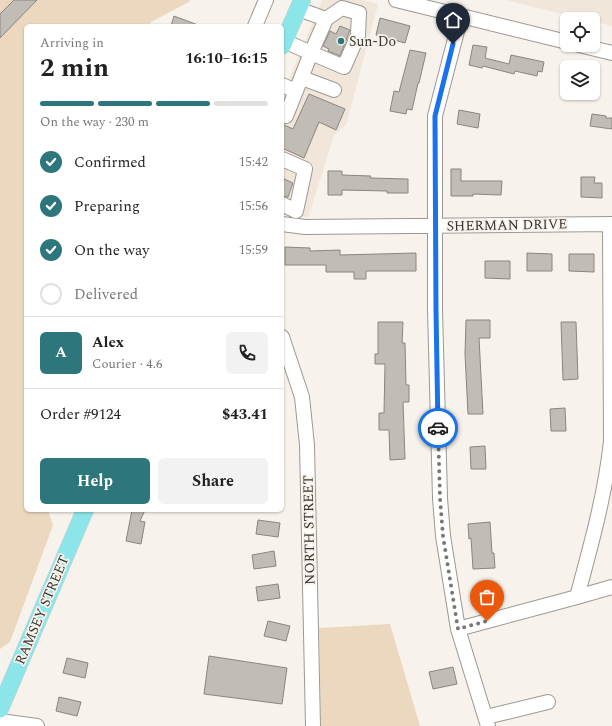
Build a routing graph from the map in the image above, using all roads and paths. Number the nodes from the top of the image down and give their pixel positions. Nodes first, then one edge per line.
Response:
1 (266, 0) edge
2 (396, 0) edge
3 (300, 4) edge
4 (343, 4) edge
5 (461, 16) junction
6 (326, 19) junction
7 (256, 24) edge
8 (560, 40) edge
9 (284, 41) edge
10 (284, 43) edge
11 (600, 50) edge
12 (312, 53) junction
13 (612, 53) edge
14 (302, 78) junction
15 (284, 86) edge
16 (334, 90) dead end
17 (296, 91) junction
18 (286, 116) dead end
19 (284, 159) edge
20 (284, 205) edge
21 (284, 224) edge
22 (611, 224) edge
23 (435, 226) junction
24 (284, 343) edge
25 (84, 512) edge
26 (612, 587) edge
27 (577, 597) junction
28 (458, 629) junction
29 (548, 702) dead end
30 (0, 709) edge
31 (0, 721) edge
32 (487, 722) edge
33 (36, 726) edge
34 (313, 726) edge

1 - 7 street
2 - 5 street
3 - 6 street
3 - 9 main road
4 - 6 street
4 - 12 street
5 - 8 street
5 - 23 street
6 - 12 street
10 - 12 street
11 - 13 street
12 - 14 street
14 - 16 street
14 - 17 street
15 - 17 street
17 - 18 street
19 - 20 street
21 - 23 street, SHERMAN DRIVE
22 - 23 street, SHERMAN DRIVE
22 - 27 street
23 - 28 street
24 - 34 street, NORTH STREET
25 - 30 main road, RAMSEY STREET
26 - 27 street
27 - 28 street
28 - 32 street
29 - 32 street
31 - 33 street

